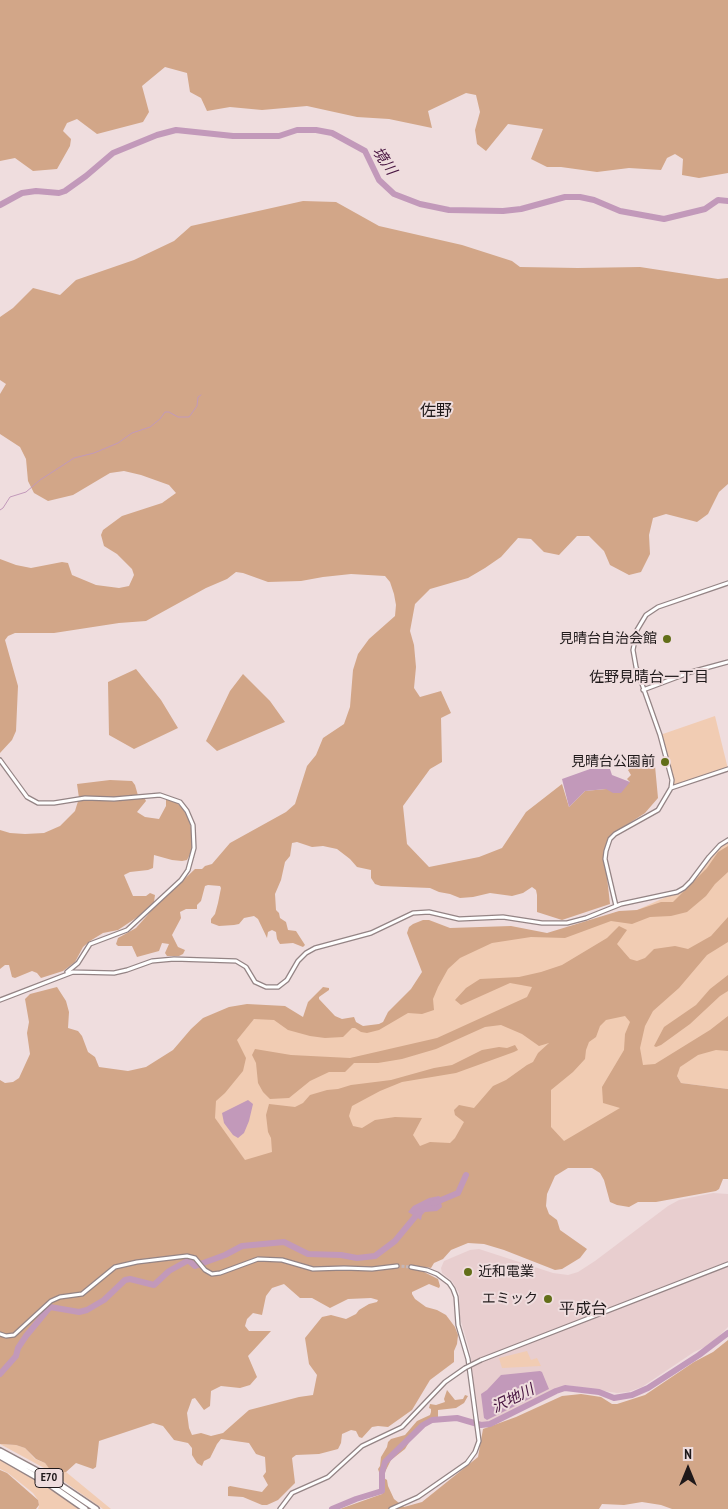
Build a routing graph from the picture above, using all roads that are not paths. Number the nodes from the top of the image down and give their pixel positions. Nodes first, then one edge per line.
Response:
1 (728, 583) edge
2 (728, 662) edge
3 (644, 690) junction
4 (0, 760) edge
5 (728, 770) edge
6 (671, 788) junction
7 (728, 840) edge
8 (616, 906) junction
9 (62, 975) junction
10 (0, 1000) edge
11 (728, 1264) edge
12 (397, 1266) tunnel mouth
13 (411, 1266) tunnel mouth
14 (0, 1334) edge
15 (0, 1451) edge
16 (0, 1456) edge
17 (85, 1509) edge
18 (96, 1509) edge
19 (280, 1509) edge
20 (391, 1509) edge

1 - 3 street
2 - 3 street
3 - 6 street
4 - 9 street
5 - 6 street
6 - 8 street
7 - 8 street
8 - 9 street
9 - 10 street
11 - 19 street, bridge
12 - 14 street
13 - 20 street
15 - 18 highway, E70
16 - 17 highway, E70

